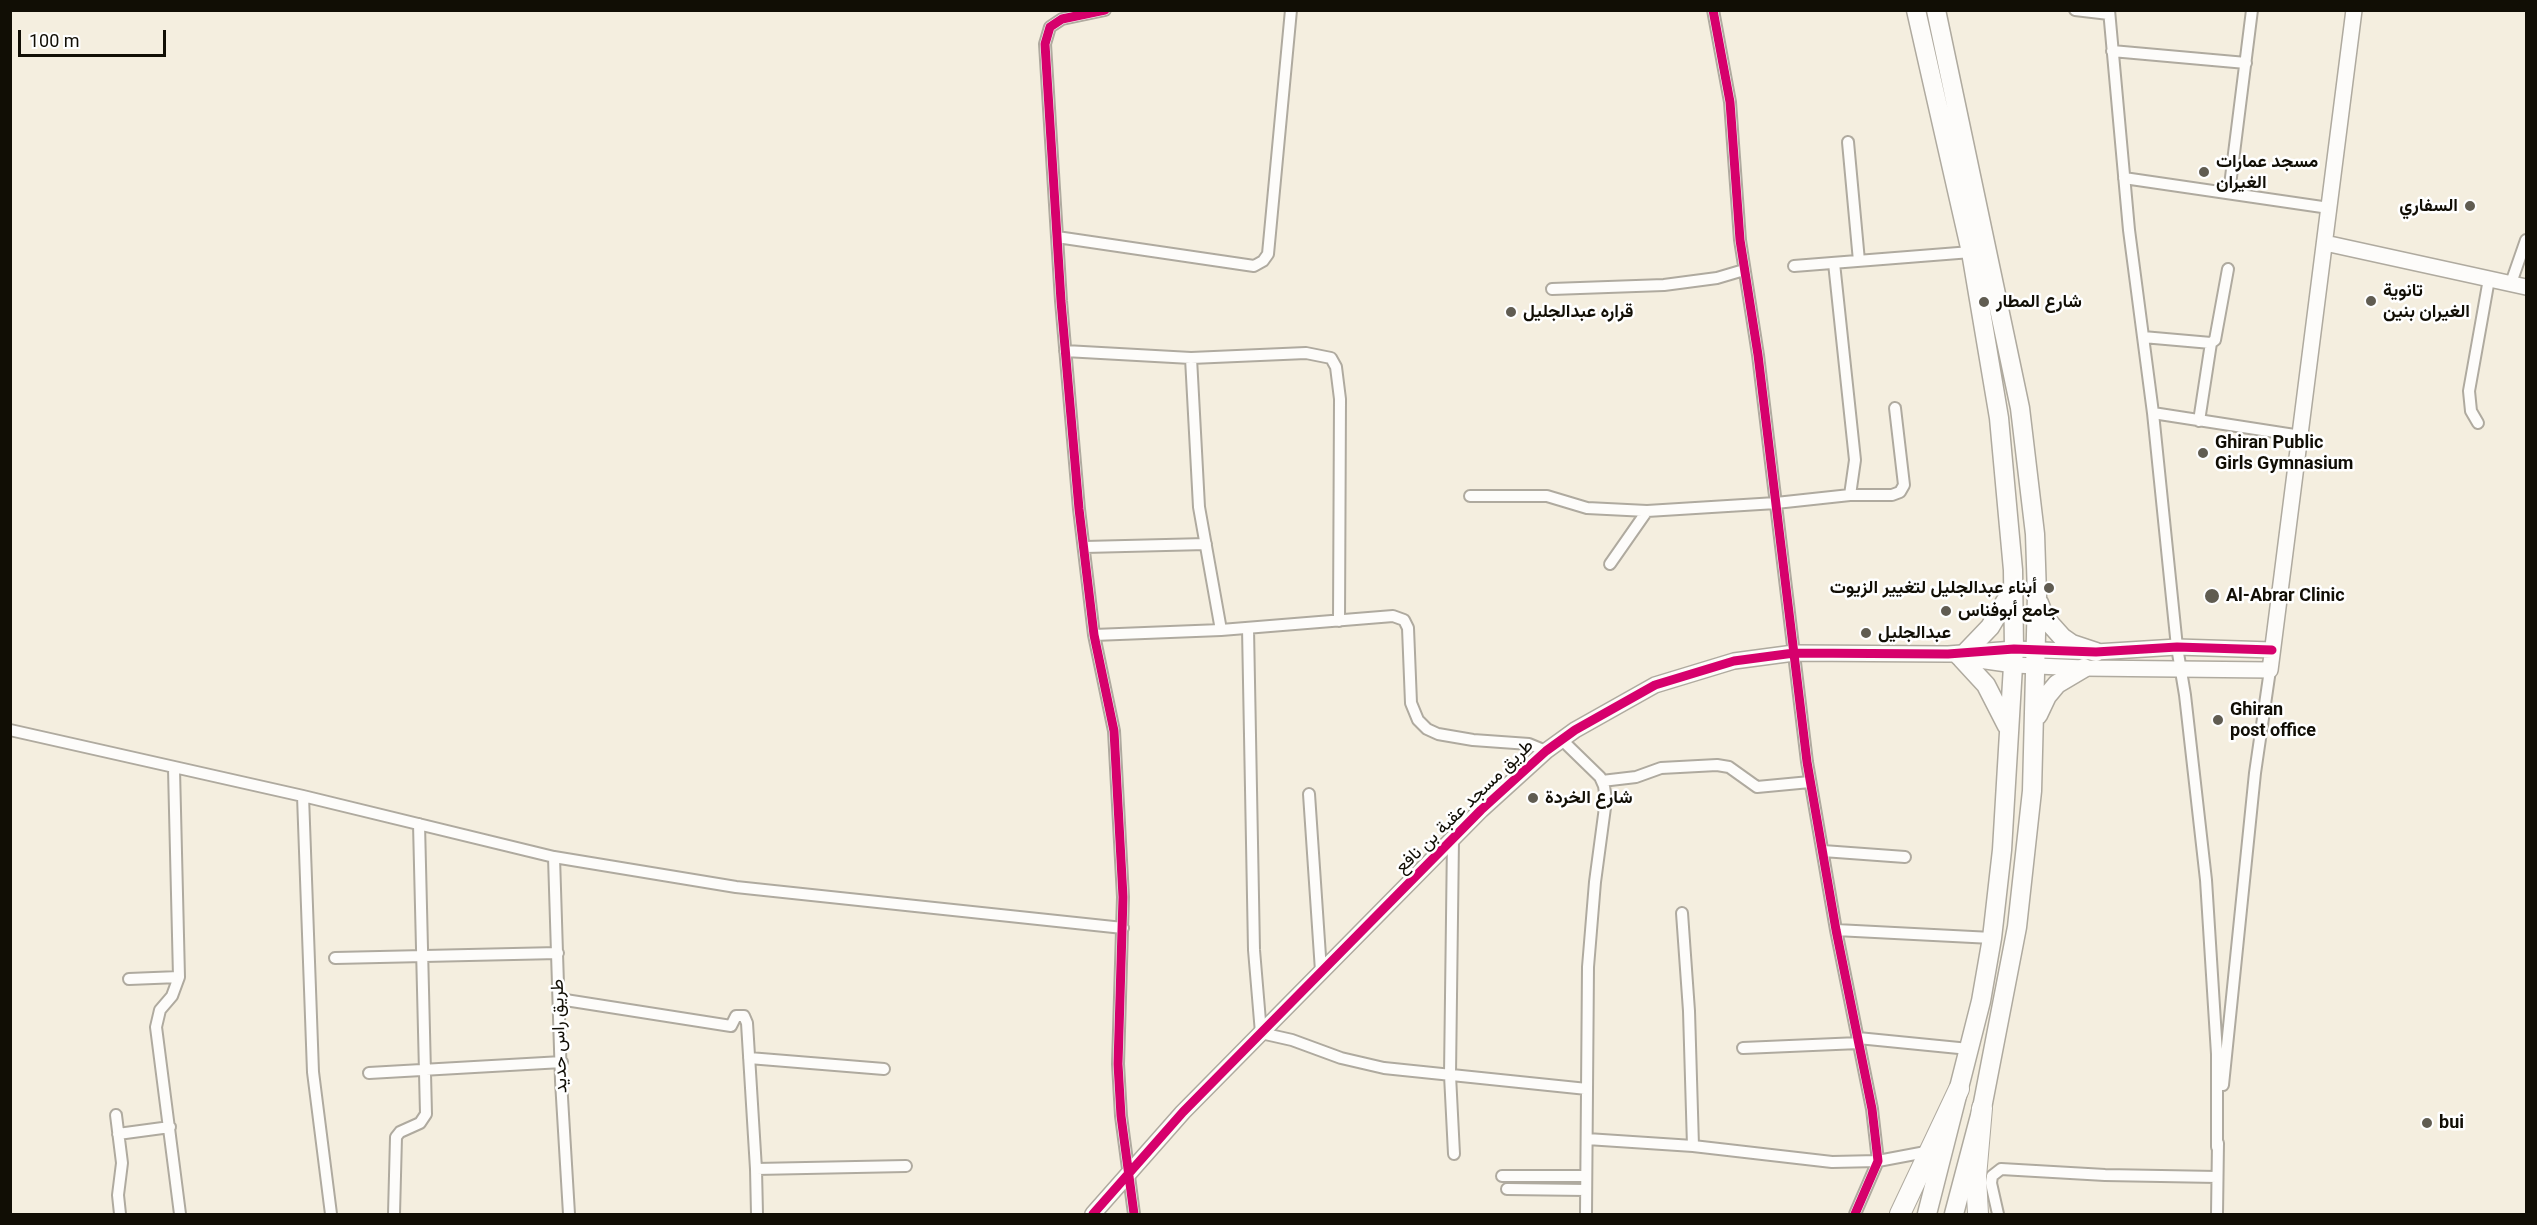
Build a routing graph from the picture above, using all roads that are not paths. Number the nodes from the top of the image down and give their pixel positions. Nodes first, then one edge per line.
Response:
1 (1105, 10) edge
2 (1291, 10) edge
3 (1713, 10) edge
4 (1916, 10) edge
5 (1936, 10) edge
6 (2075, 10) edge
7 (2252, 10) edge
8 (2354, 10) edge
9 (2109, 12) edge
10 (2112, 51) junction
11 (2246, 63) junction
12 (1848, 142) dead end
13 (2124, 178) junction
14 (2229, 193) junction
15 (2329, 208) junction
16 (1057, 237) junction
17 (2526, 240) edge
18 (2325, 243) junction
19 (1971, 252) junction
20 (1859, 261) junction
21 (1834, 263) junction
22 (1794, 266) dead end
23 (2228, 269) dead end
24 (1744, 270) junction
25 (2489, 279) junction
26 (2511, 283) junction
27 (2526, 287) edge
28 (1552, 290) dead end
29 (2143, 337) junction
30 (2211, 343) junction
31 (1065, 351) junction
32 (1191, 358) junction
33 (1895, 408) dead end
34 (2153, 413) junction
35 (2199, 420) junction
36 (2478, 423) dead end
37 (2301, 436) junction
38 (1850, 495) junction
39 (1470, 496) dead end
40 (1776, 503) junction
41 (1647, 511) junction
42 (1206, 544) junction
43 (1085, 547) junction
44 (1610, 564) dead end
45 (2012, 588) junction
46 (2037, 595) junction
47 (1340, 621) junction
48 (1248, 628) junction
49 (1221, 630) junction
50 (1094, 635) junction
51 (2177, 647) junction
52 (2272, 650) junction
53 (2096, 652) junction
54 (1794, 653) junction
55 (1959, 654) junction
56 (2014, 657) junction
57 (2036, 658) junction
58 (2084, 668) junction
59 (2180, 669) junction
60 (2270, 670) junction
61 (2035, 726) junction
62 (2008, 728) junction
63 (10, 730) edge
64 (1562, 740) junction
65 (1546, 751) junction
66 (174, 769) junction
67 (1602, 781) junction
68 (1810, 783) junction
69 (1309, 794) dead end
70 (303, 796) junction
71 (419, 824) junction
72 (1453, 839) junction
73 (1823, 851) junction
74 (554, 857) junction
75 (1905, 857) dead end
76 (1682, 914) dead end
77 (1123, 928) junction
78 (1836, 930) junction
79 (1992, 938) junction
80 (558, 953) junction
81 (421, 954) junction
82 (335, 958) dead end
83 (1321, 971) junction
84 (179, 977) junction
85 (129, 979) dead end
86 (559, 999) junction
87 (1261, 1033) junction
88 (1859, 1040) junction
89 (1743, 1048) dead end
90 (1969, 1049) junction
91 (749, 1058) junction
92 (562, 1062) junction
93 (423, 1069) junction
94 (884, 1069) dead end
95 (369, 1073) dead end
96 (1450, 1075) junction
97 (1587, 1089) junction
98 (1959, 1089) junction
99 (1982, 1108) junction
100 (116, 1115) dead end
101 (170, 1127) junction
102 (118, 1134) junction
103 (1587, 1139) junction
104 (1693, 1146) junction
105 (2217, 1147) junction
106 (1932, 1151) junction
107 (1454, 1154) dead end
108 (1878, 1161) junction
109 (906, 1166) dead end
110 (756, 1169) junction
111 (1130, 1170) junction
112 (1502, 1176) dead end
113 (1586, 1176) junction
114 (2217, 1177) junction
115 (1507, 1189) dead end
116 (1586, 1190) junction
117 (120, 1215) edge
118 (180, 1215) edge
119 (331, 1215) edge
120 (394, 1215) edge
121 (569, 1215) edge
122 (757, 1215) edge
123 (1093, 1215) edge
124 (1134, 1215) edge
125 (1586, 1215) edge
126 (1855, 1215) edge
127 (1900, 1215) edge
128 (1927, 1215) edge
129 (1954, 1215) edge
130 (1978, 1215) edge
131 (1998, 1215) edge
132 (2217, 1215) edge

1 - 16 street
2 - 16 street
3 - 24 street
4 - 19 main road
5 - 46 main road
6 - 9 street
7 - 11 street
8 - 15 street
9 - 10 street
10 - 11 street
10 - 13 street
11 - 14 street
12 - 20 street
13 - 14 street
13 - 29 street
14 - 15 street
15 - 18 street
16 - 31 street
17 - 26 street
18 - 25 street
18 - 37 street
19 - 20 street
19 - 45 main road
20 - 21 street
21 - 22 street
21 - 38 street
23 - 30 street
24 - 28 street
24 - 40 street
25 - 26 street
25 - 36 street
26 - 27 street
29 - 30 street
29 - 34 street
30 - 35 street
31 - 32 street
31 - 43 street
32 - 42 street
32 - 47 street
33 - 38 street
34 - 35 street
34 - 51 street
35 - 37 street
37 - 52 street
38 - 40 street
39 - 41 street
40 - 41 street
40 - 54 street
41 - 44 street
42 - 43 street
42 - 49 street
43 - 50 street
45 - 55 main road
45 - 56 main road
46 - 53 main road
46 - 57 main road
47 - 48 street
47 - 65 street
48 - 49 street
48 - 87 street
49 - 50 street
50 - 77 street
51 - 52 street
51 - 53 street
51 - 59 street
52 - 60 street
53 - 57 street
54 - 55 street, طريق مسجد عقبة بن نافع
54 - 64 street, طريق مسجد عقبة بن نافع
54 - 68 street
55 - 56 street, طريق مسجد عقبة بن نافع
55 - 62 main road
56 - 57 street, طريق مسجد عقبة بن نافع
56 - 62 main road
57 - 58 street
57 - 61 main road
58 - 59 street
58 - 61 main road
59 - 60 street
59 - 105 street
60 - 105 street
61 - 99 main road
62 - 79 main road
63 - 66 street
64 - 65 street, طريق مسجد عقبة بن نافع
64 - 67 street
65 - 72 street, طريق مسجد عقبة بن نافع
66 - 70 street
66 - 84 street
67 - 68 street
67 - 97 street
68 - 73 street
69 - 83 street
70 - 71 street
70 - 119 street
71 - 74 street
71 - 81 street
72 - 83 street, طريق مسجد عقبة بن نافع
72 - 96 street
73 - 75 street
73 - 78 street
74 - 77 street
74 - 80 street, طريق راس حديد
76 - 104 street
77 - 111 street
78 - 79 street
78 - 88 street
79 - 90 main road
80 - 81 street
80 - 86 street, طريق راس حديد
81 - 82 street
81 - 93 street
83 - 87 street, طريق مسجد عقبة بن نافع
84 - 85 street
84 - 101 street
86 - 91 street
86 - 92 street, طريق راس حديد
87 - 96 street
87 - 111 street, طريق مسجد عقبة بن نافع
88 - 89 street
88 - 90 street
88 - 108 street
90 - 98 main road
91 - 94 street
91 - 110 street
92 - 93 street
92 - 121 street, طريق راس حديد
93 - 95 street
93 - 120 street
96 - 97 street
96 - 107 street
97 - 103 street
98 - 106 highway
98 - 128 main road
99 - 129 main road
99 - 130 highway
100 - 102 street
101 - 102 street
101 - 118 street
102 - 117 street
103 - 104 street
103 - 113 street
104 - 108 street
105 - 114 street
106 - 108 street
106 - 127 highway
108 - 126 street
109 - 110 street
110 - 122 street
111 - 123 street, طريق مسجد عقبة بن نافع
111 - 124 street
112 - 113 street
113 - 116 street
114 - 131 street
114 - 132 street
115 - 116 street
116 - 125 street

